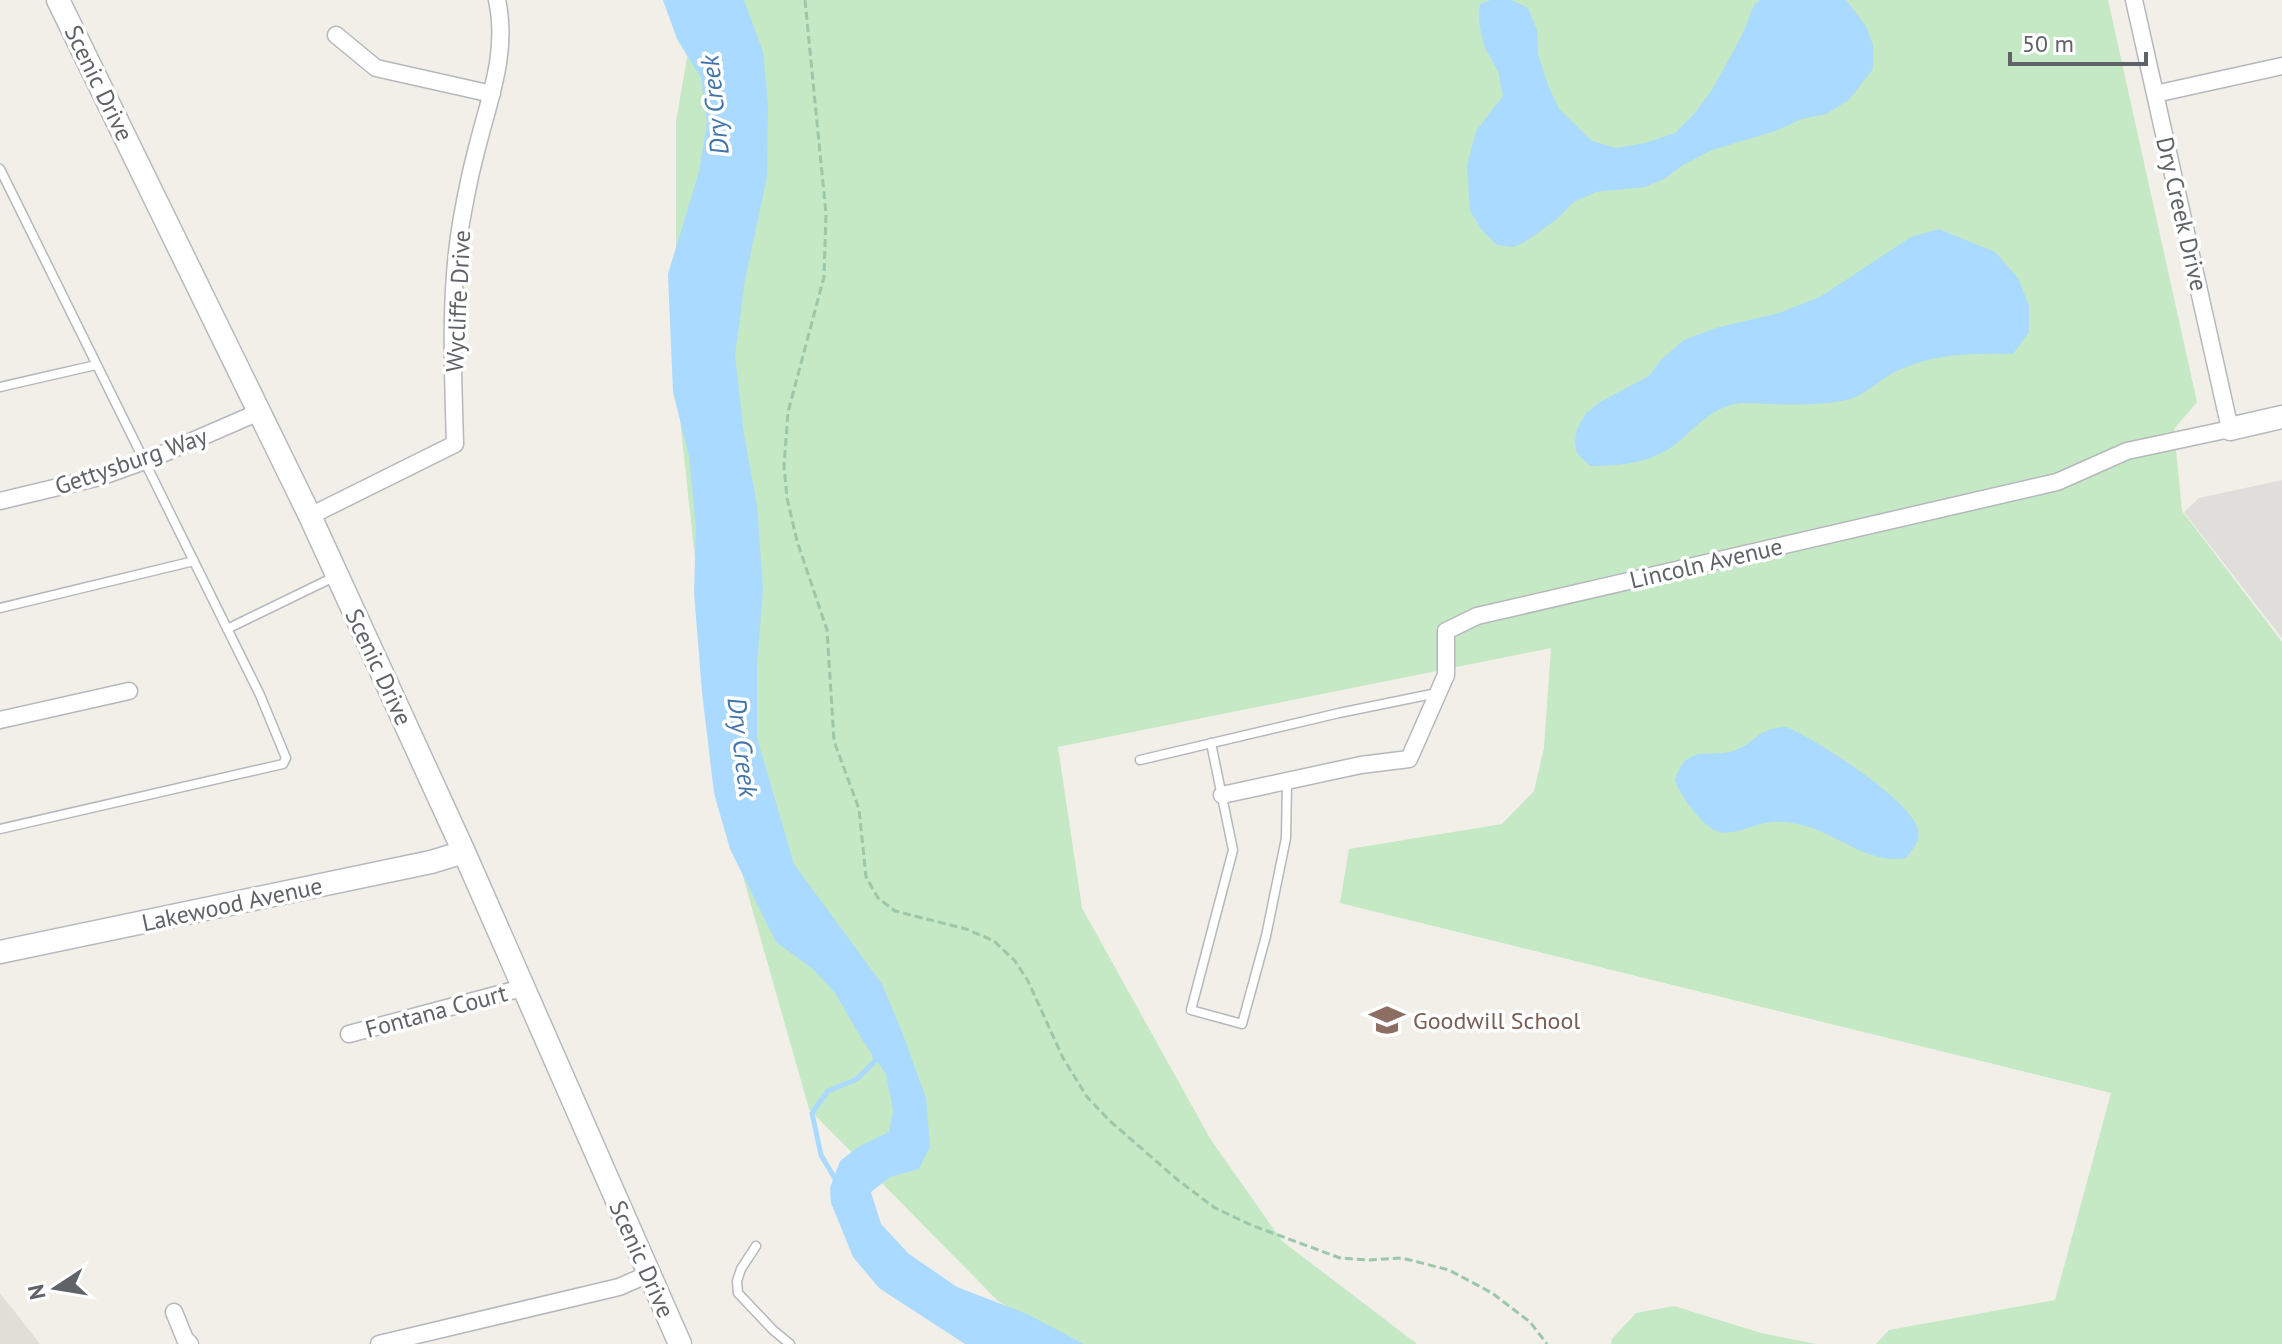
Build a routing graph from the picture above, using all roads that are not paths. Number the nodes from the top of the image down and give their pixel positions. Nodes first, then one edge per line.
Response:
1 (58, 0) edge
2 (497, 0) edge
3 (2134, 0) edge
4 (336, 35) dead end
5 (2282, 66) edge
6 (492, 94) junction
7 (2155, 94) junction
8 (0, 169) edge
9 (4, 186) edge
10 (96, 365) junction
11 (0, 387) edge
12 (259, 412) junction
13 (2282, 417) edge
14 (2230, 429) junction
15 (144, 462) junction
16 (0, 501) edge
17 (310, 516) junction
18 (194, 561) junction
19 (337, 575) junction
20 (0, 608) edge
21 (227, 629) junction
22 (129, 691) dead end
23 (1438, 693) junction
24 (0, 720) edge
25 (1211, 743) junction
26 (1140, 760) dead end
27 (1287, 782) junction
28 (1222, 795) junction
29 (0, 829) edge
30 (464, 852) junction
31 (0, 952) edge
32 (522, 988) junction
33 (349, 1034) dead end
34 (756, 1246) dead end
35 (649, 1274) junction
36 (174, 1312) dead end
37 (190, 1344) edge
38 (379, 1344) edge
39 (680, 1344) edge
40 (790, 1344) edge

1 - 12 main road, Scenic Drive
2 - 6 street, Wycliffe Drive
3 - 7 street, Dry Creek Drive
4 - 6 street
5 - 7 street
6 - 17 street, Wycliffe Drive
7 - 14 street, Dry Creek Drive
8 - 9 lane
9 - 10 lane
10 - 11 lane
10 - 15 lane
12 - 15 street, Gettysburg Way
12 - 17 main road, Scenic Drive
13 - 14 main road, Lincoln Avenue
14 - 23 street, Lincoln Avenue
15 - 16 street, Gettysburg Way
15 - 18 lane
17 - 19 main road, Scenic Drive
18 - 20 lane
18 - 21 lane
19 - 21 lane
19 - 30 main road, Scenic Drive
21 - 29 lane
22 - 24 street
23 - 25 lane
23 - 27 street, Lincoln Avenue
25 - 26 lane
25 - 28 lane
27 - 28 street, Lincoln Avenue
27 - 28 lane
30 - 31 main road, Lakewood Avenue
30 - 32 main road, Scenic Drive
32 - 33 street, Fontana Court
32 - 35 main road, Scenic Drive
34 - 40 lane
35 - 38 street
35 - 39 main road, Scenic Drive
36 - 37 street

